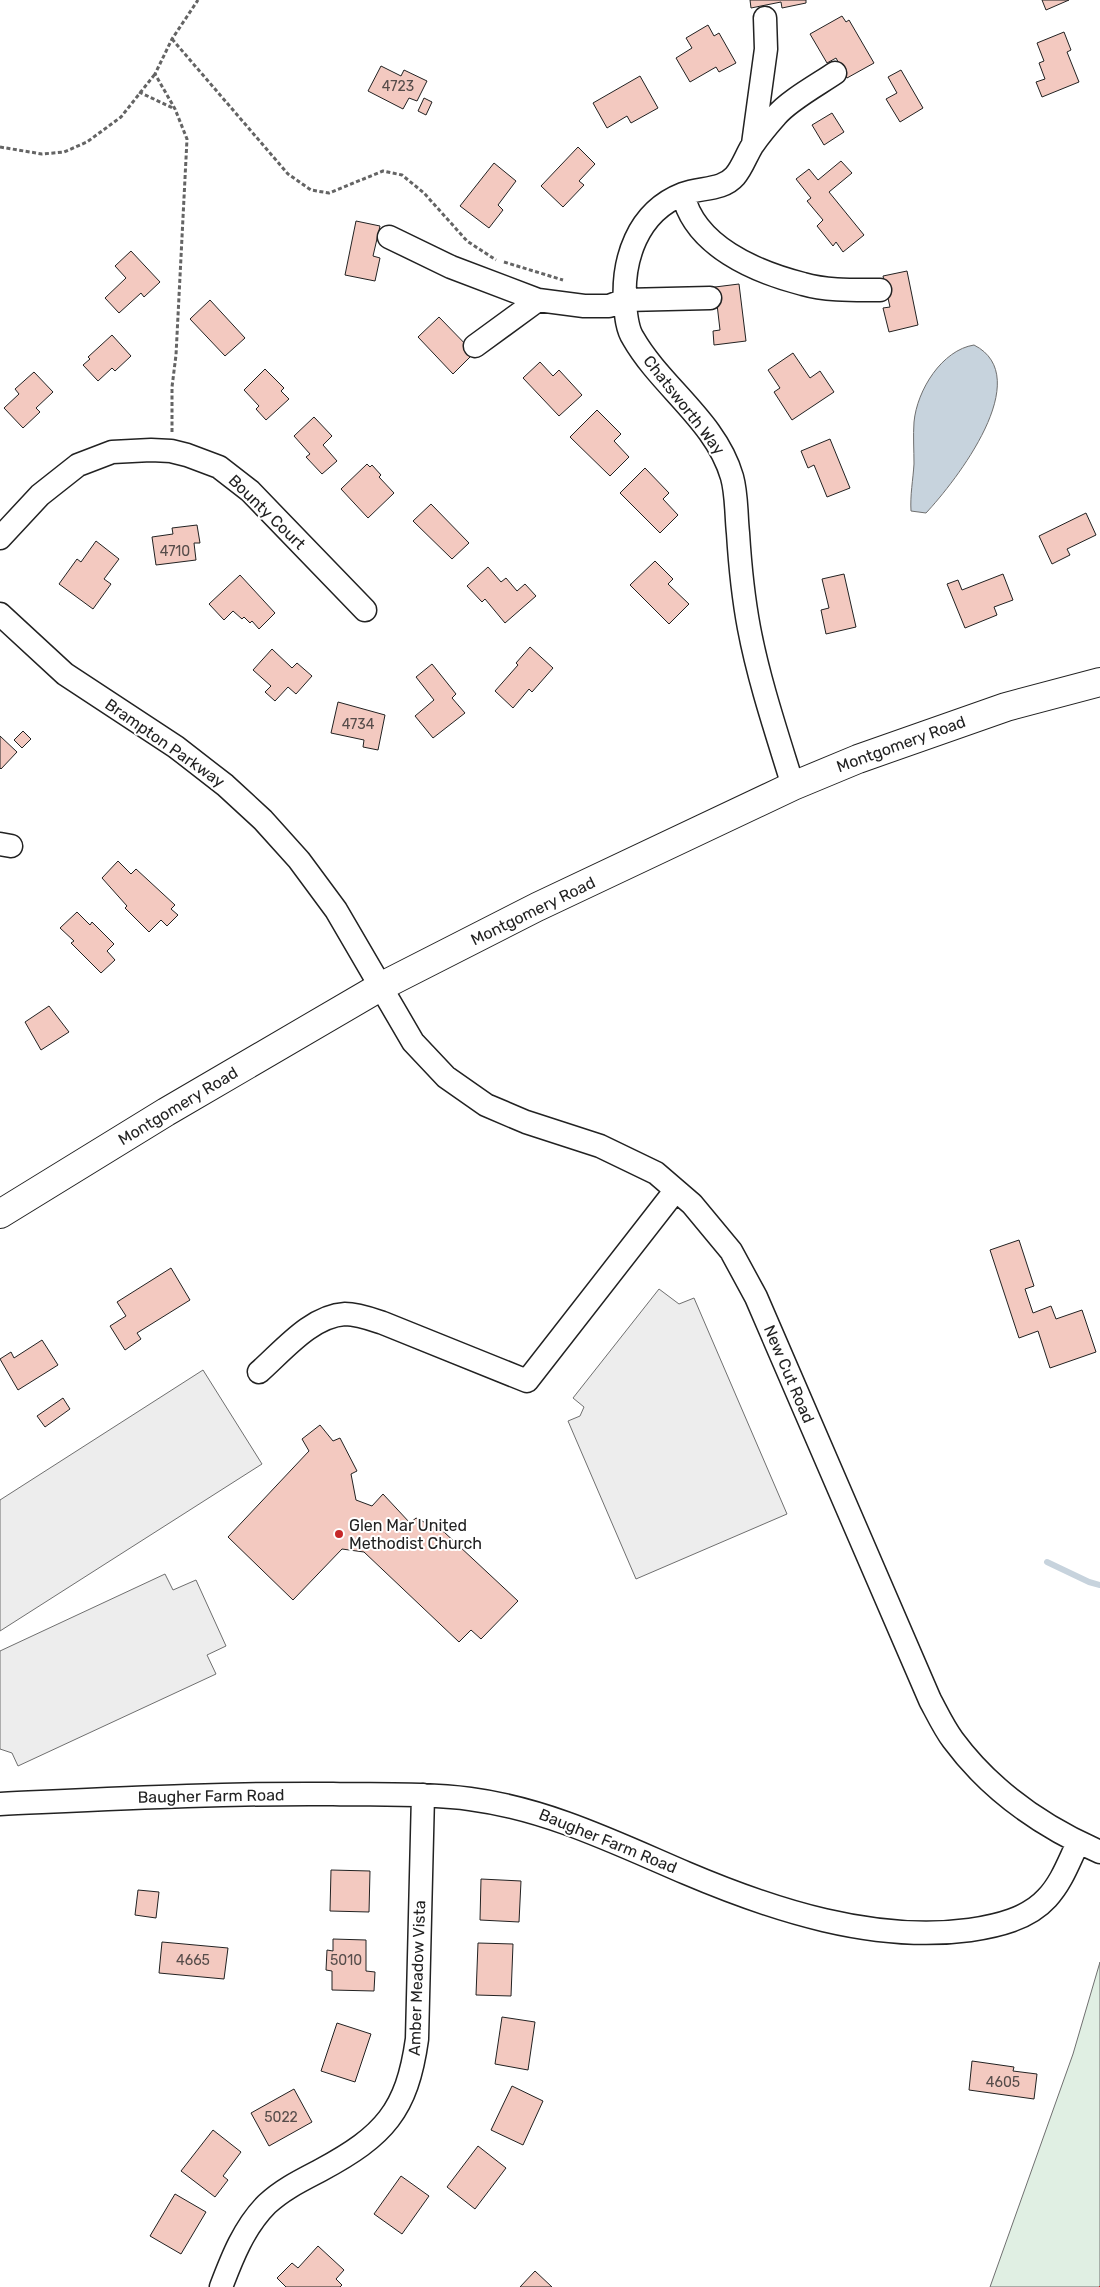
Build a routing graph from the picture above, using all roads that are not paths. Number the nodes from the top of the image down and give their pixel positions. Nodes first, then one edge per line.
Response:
1 (765, 18) dead end
2 (835, 72) dead end
3 (754, 144) junction
4 (683, 194) junction
5 (389, 237) dead end
6 (880, 290) dead end
7 (710, 298) dead end
8 (538, 300) junction
9 (625, 300) junction
10 (475, 346) dead end
11 (0, 538) edge
12 (365, 610) dead end
13 (0, 614) edge
14 (1100, 682) edge
15 (794, 786) junction
16 (380, 987) junction
17 (676, 1190) junction
18 (0, 1214) edge
19 (259, 1372) dead end
20 (423, 1795) junction
21 (0, 1804) edge
22 (1078, 1842) junction
23 (1100, 1852) edge
24 (221, 2287) edge

1 - 3 street
2 - 3 street
3 - 4 street, Chatsworth Way
4 - 6 street
4 - 9 street, Chatsworth Way
5 - 8 street
7 - 9 street
8 - 9 street
8 - 10 street
9 - 15 street, Chatsworth Way
11 - 12 street, Bounty Court
13 - 16 street, Brampton Parkway
14 - 15 main road, Montgomery Road
15 - 16 main road, Montgomery Road
16 - 17 street, New Cut Road
16 - 18 main road, Montgomery Road
17 - 19 street
17 - 22 street, New Cut Road
20 - 21 street, Baugher Farm Road
20 - 22 street, Baugher Farm Road
20 - 24 street, Amber Meadow Vista
22 - 23 street, New Cut Road

